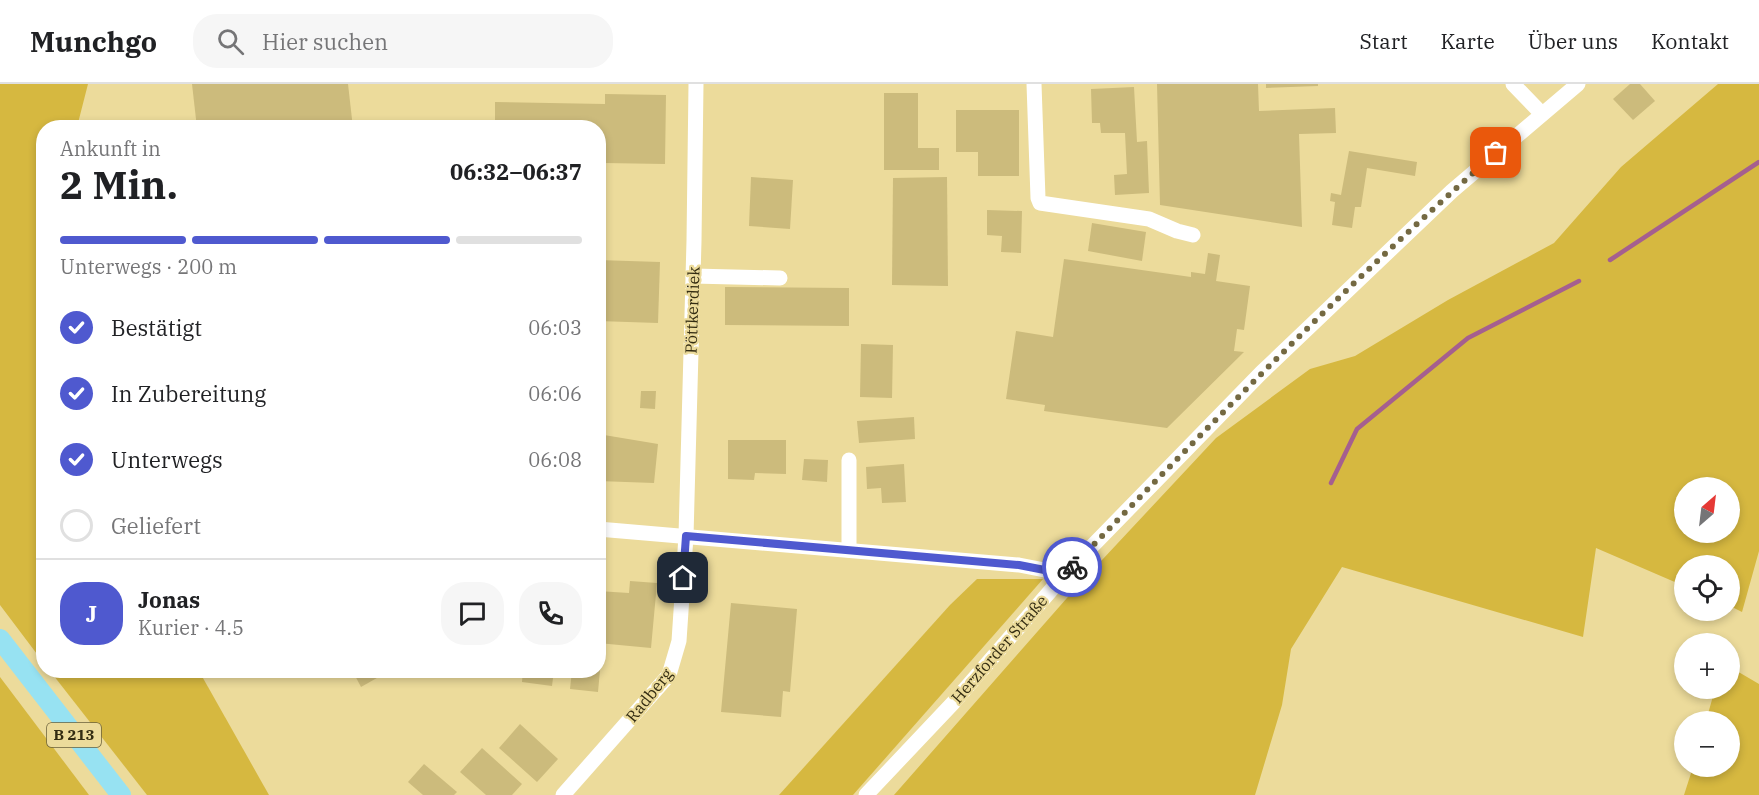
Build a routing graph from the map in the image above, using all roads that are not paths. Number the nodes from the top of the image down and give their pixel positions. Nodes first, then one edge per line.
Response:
1 (696, 84) edge
2 (1034, 84) edge
3 (1514, 84) edge
4 (1578, 84) edge
5 (1542, 114) junction
6 (1192, 235) dead end
7 (693, 276) junction
8 (780, 278) dead end
9 (849, 460) dead end
10 (606, 530) edge
11 (686, 536) junction
12 (849, 550) junction
13 (1065, 574) junction
14 (0, 639) edge
15 (0, 648) edge
16 (27, 674) junction
17 (121, 795) edge
18 (563, 795) edge
19 (866, 795) edge

1 - 7 street, Pöttkerdiek
2 - 6 street
3 - 5 street
4 - 5 street, Herzforder Straße
5 - 13 street, Herzforder Straße
7 - 8 street
7 - 11 street, Pöttkerdiek
9 - 12 street
10 - 11 street
11 - 12 street
11 - 18 street, Radberg
12 - 13 street
13 - 19 street, Herzforder Straße
14 - 16 main road, B 213
15 - 16 main road
16 - 17 main road, B 213

